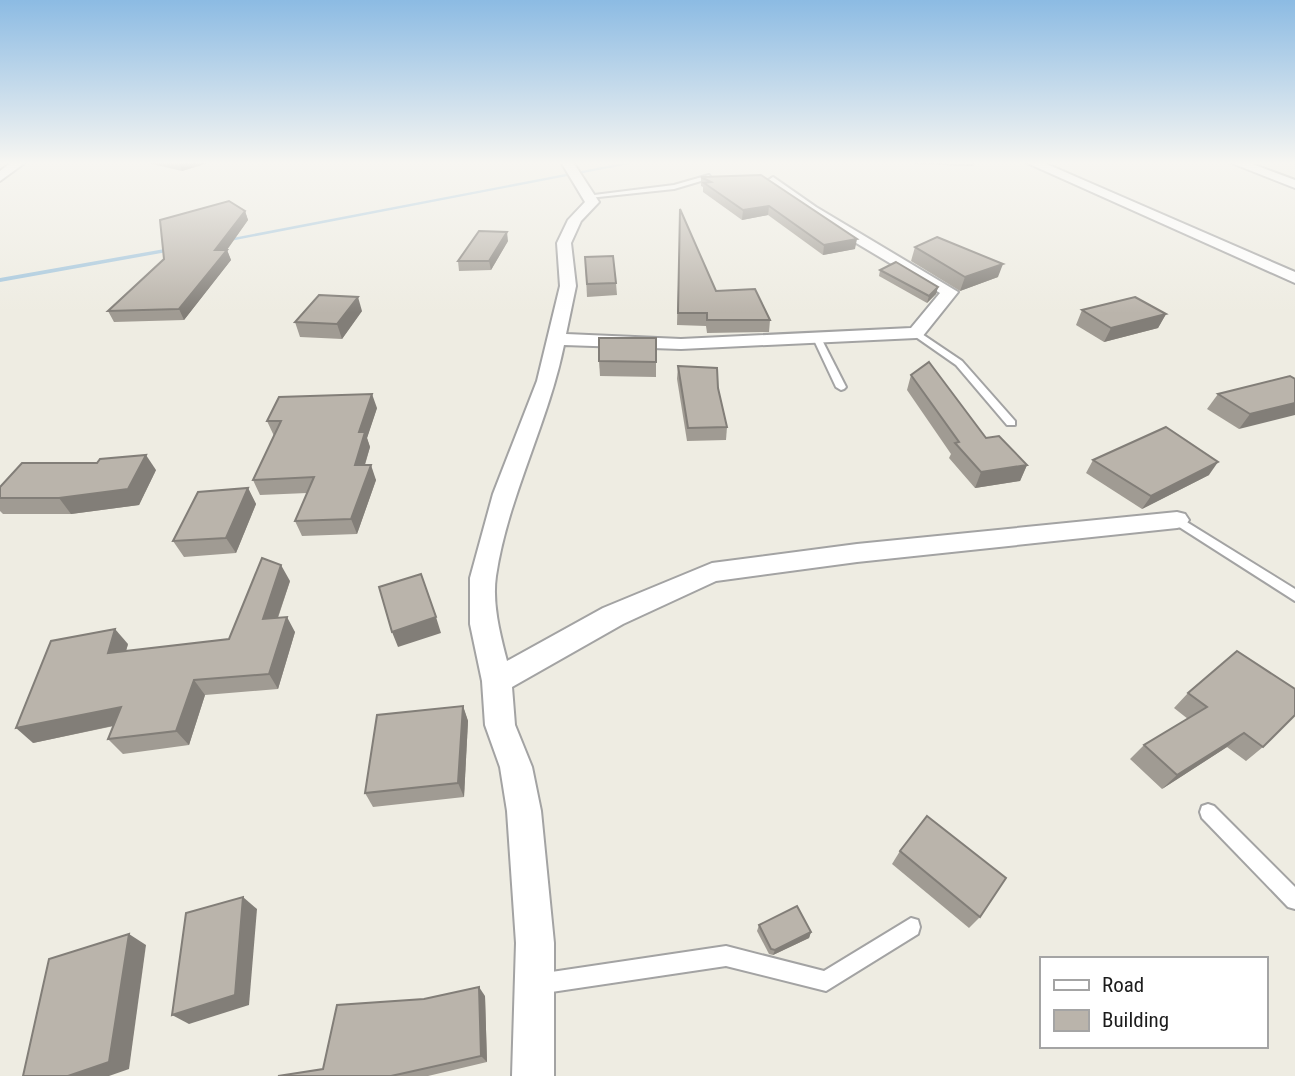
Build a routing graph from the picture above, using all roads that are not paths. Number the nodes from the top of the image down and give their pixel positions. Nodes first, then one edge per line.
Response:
1 (582, 212) edge
2 (813, 212) edge
3 (1145, 212) edge
4 (1295, 278) edge
5 (916, 333) junction
6 (817, 338) junction
7 (554, 340) junction
8 (841, 387) dead end
9 (1011, 423) dead end
10 (1177, 520) joint
11 (1295, 596) edge
12 (497, 681) junction
13 (1208, 812) dead end
14 (1295, 900) edge
15 (911, 927) dead end
16 (534, 985) junction
17 (533, 1076) edge

1 - 7 street
2 - 5 street
3 - 4 street
5 - 6 street
5 - 9 lane
6 - 7 street
6 - 8 lane
7 - 12 street
10 - 11 lane
10 - 12 street
12 - 16 street
13 - 14 lane
15 - 16 lane
16 - 17 street

